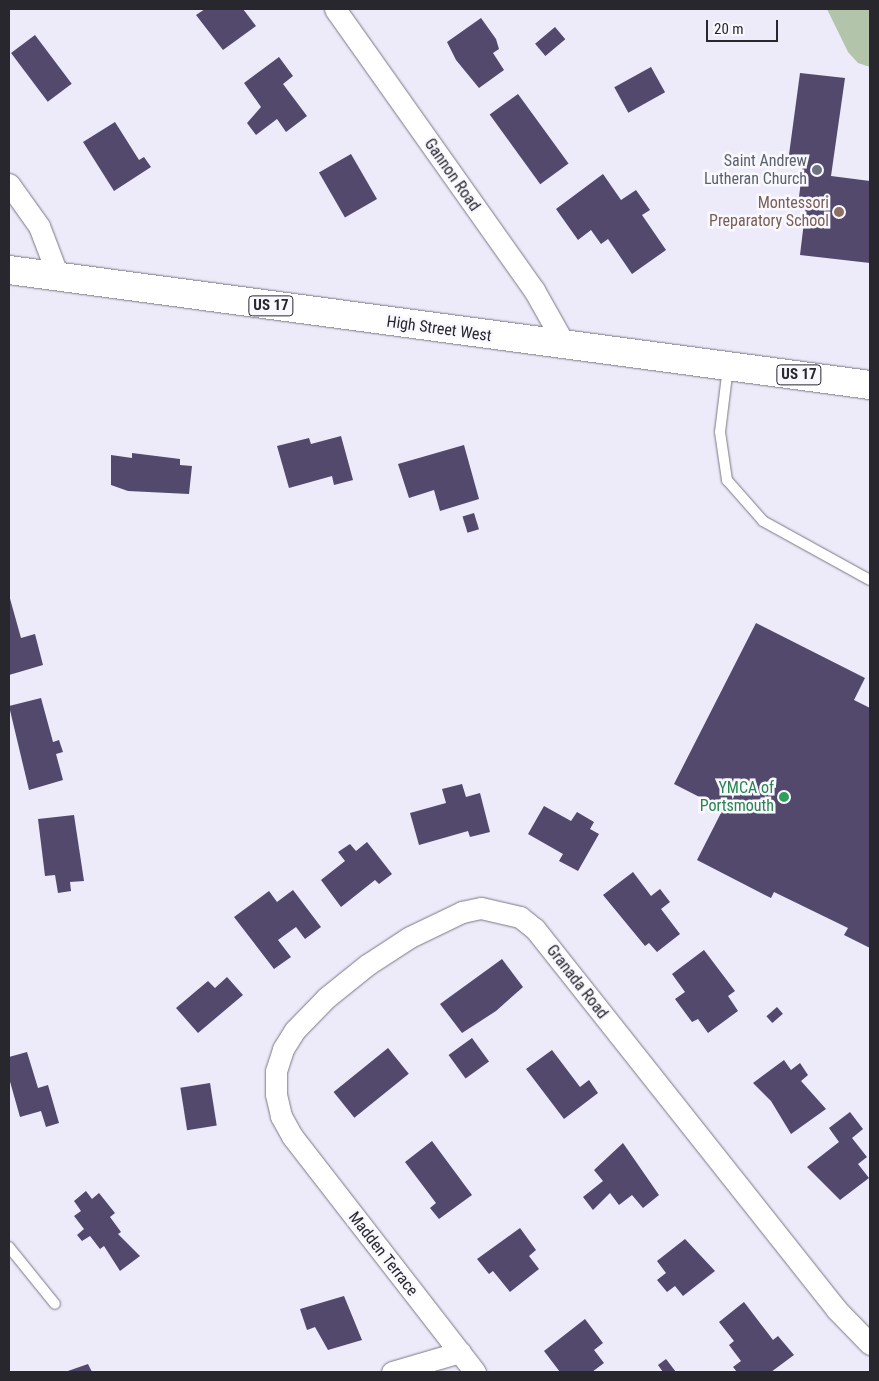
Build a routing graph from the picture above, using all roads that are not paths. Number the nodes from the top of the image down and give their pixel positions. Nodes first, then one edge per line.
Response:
1 (334, 9) edge
2 (9, 184) edge
3 (9, 270) edge
4 (58, 276) junction
5 (565, 344) junction
6 (728, 366) junction
7 (870, 385) edge
8 (870, 580) edge
9 (292, 1136) joint
10 (9, 1247) edge
11 (55, 1304) dead end
12 (867, 1337) edge
13 (460, 1352) junction
14 (392, 1372) edge
15 (475, 1372) edge

1 - 5 street, Gannon Road
2 - 4 street
3 - 4 main road, High Street West / US 17
4 - 5 main road, High Street West / US 17
5 - 6 main road, High Street West / US 17
6 - 7 main road, High Street West / US 17
6 - 8 lane
9 - 12 street, Granada Road
9 - 13 street, Madden Terrace
10 - 11 lane
13 - 14 street
13 - 15 street, Madden Terrace

